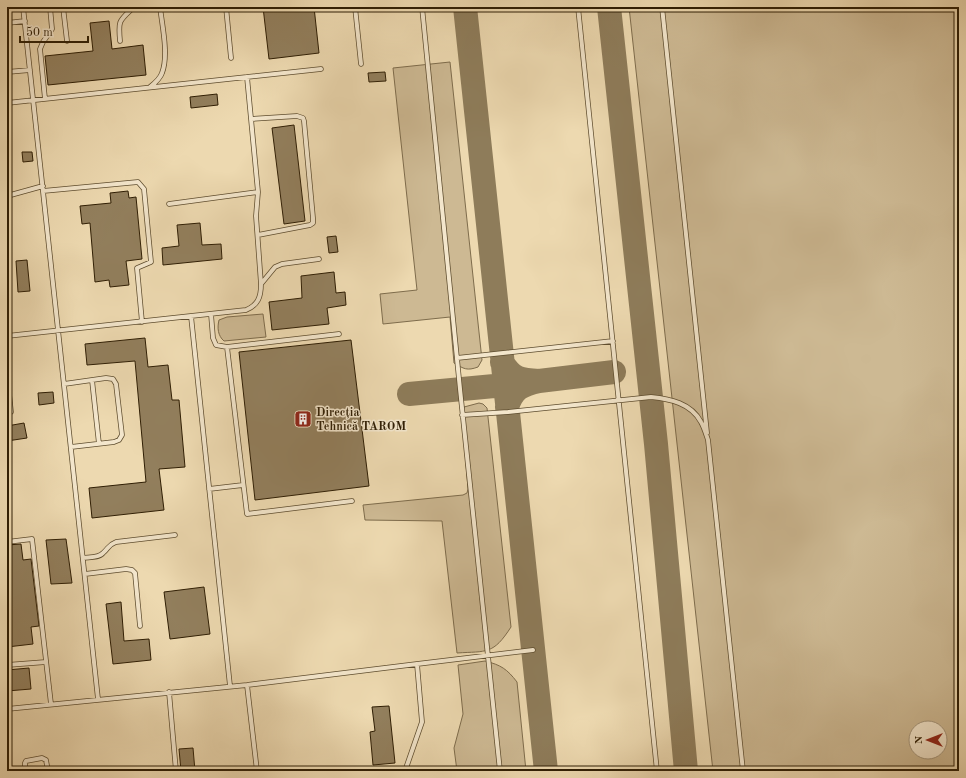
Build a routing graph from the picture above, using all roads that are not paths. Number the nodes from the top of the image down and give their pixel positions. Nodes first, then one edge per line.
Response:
1 (23, 7) edge
2 (50, 7) edge
3 (63, 7) edge
4 (134, 7) edge
5 (160, 7) edge
6 (226, 7) edge
7 (355, 7) edge
8 (422, 7) edge
9 (578, 7) edge
10 (662, 7) edge
11 (25, 21) junction
12 (7, 23) edge
13 (67, 41) dead end
14 (120, 41) dead end
15 (231, 58) dead end
16 (361, 64) dead end
17 (321, 69) dead end
18 (30, 70) junction
19 (7, 72) edge
20 (247, 77) junction
21 (150, 87) junction
22 (45, 99) junction
23 (33, 100) junction
24 (7, 103) edge
25 (252, 119) junction
26 (43, 186) junction
27 (43, 191) junction
28 (258, 192) junction
29 (7, 196) edge
30 (169, 204) dead end
31 (258, 235) junction
32 (319, 259) dead end
33 (261, 284) junction
34 (211, 314) junction
35 (191, 316) junction
36 (142, 322) junction
37 (58, 331) junction
38 (339, 334) dead end
39 (7, 336) edge
40 (613, 341) junction
41 (226, 347) junction
42 (457, 358) junction
43 (7, 374) edge
44 (92, 380) junction
45 (64, 384) junction
46 (619, 400) junction
47 (7, 413) edge
48 (462, 415) junction
49 (708, 440) junction
50 (99, 444) junction
51 (71, 447) junction
52 (243, 485) junction
53 (208, 489) junction
54 (352, 501) dead end
55 (175, 535) dead end
56 (7, 542) edge
57 (83, 558) junction
58 (85, 574) junction
59 (140, 626) dead end
60 (533, 650) dead end
61 (488, 656) junction
62 (46, 662) junction
63 (417, 664) junction
64 (7, 665) edge
65 (246, 684) junction
66 (230, 686) junction
67 (169, 692) junction
68 (98, 699) junction
69 (51, 704) junction
70 (7, 709) edge
71 (26, 771) edge
72 (48, 771) edge
73 (176, 771) edge
74 (257, 771) edge
75 (405, 771) edge
76 (500, 771) edge
77 (657, 771) edge
78 (743, 771) edge

1 - 11 lane
2 - 22 lane
3 - 13 lane
4 - 14 lane
5 - 21 lane
6 - 15 lane
7 - 16 lane
8 - 42 lane
9 - 40 lane
10 - 49 lane
11 - 12 lane
11 - 18 lane
17 - 20 lane
18 - 19 lane
18 - 23 lane
20 - 21 lane
20 - 25 lane
21 - 22 lane
22 - 23 lane
23 - 24 lane
23 - 26 lane
25 - 28 lane
25 - 31 lane
26 - 27 lane
26 - 29 lane
27 - 36 lane
27 - 37 lane
28 - 30 lane
28 - 31 lane
31 - 33 lane
32 - 33 lane
33 - 34 lane
34 - 35 lane
34 - 41 lane
35 - 36 lane
35 - 53 lane
36 - 37 lane
37 - 39 lane
37 - 45 lane
38 - 41 lane
40 - 42 lane
40 - 46 lane
41 - 52 lane
42 - 48 lane
43 - 47 lane
44 - 45 lane
44 - 50 lane
44 - 50 lane
45 - 51 lane
46 - 48 lane
46 - 49 lane
46 - 77 lane
48 - 61 lane
49 - 78 lane
50 - 51 lane
51 - 57 lane
52 - 53 lane
52 - 54 lane
53 - 66 lane
55 - 57 lane
56 - 62 lane
57 - 58 lane
58 - 59 lane
58 - 68 lane
60 - 61 lane
61 - 63 lane
61 - 76 lane
62 - 64 lane
62 - 69 lane
63 - 65 lane
63 - 75 lane
65 - 66 lane
65 - 74 lane
66 - 67 lane
67 - 68 lane
67 - 73 lane
68 - 69 lane
69 - 70 lane
71 - 72 lane

